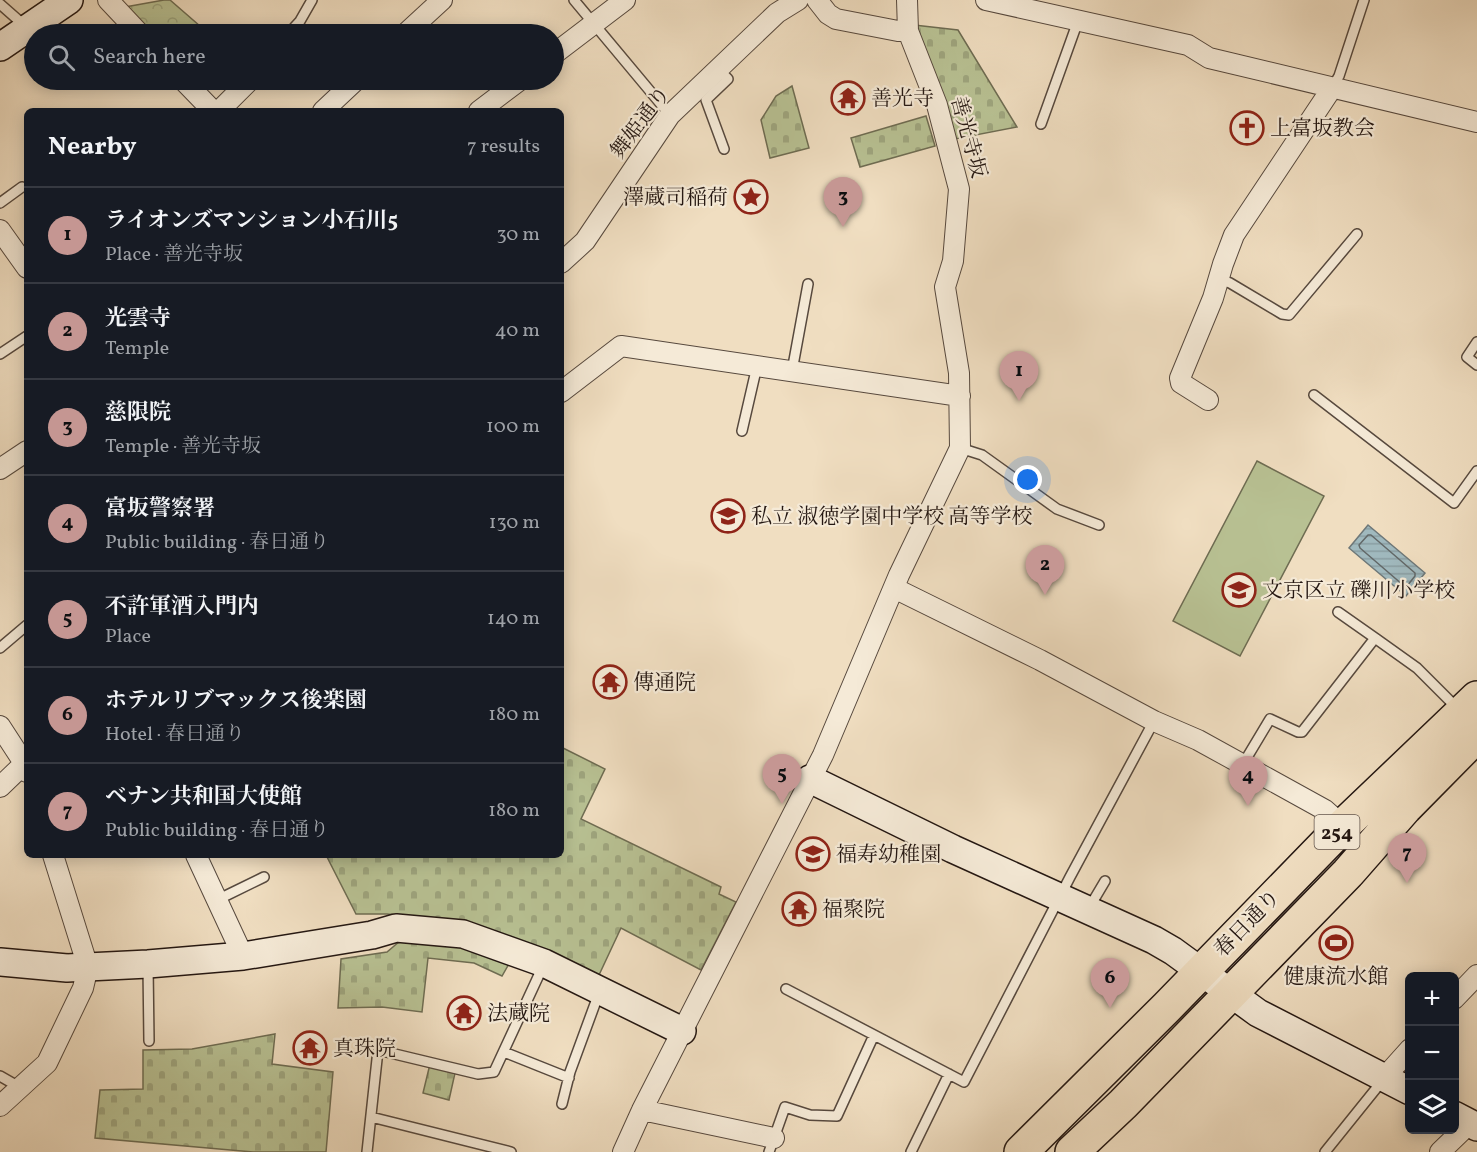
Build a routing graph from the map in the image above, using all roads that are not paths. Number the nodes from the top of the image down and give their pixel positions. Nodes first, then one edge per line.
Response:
1 (69, 0) edge
2 (112, 0) edge
3 (312, 0) edge
4 (442, 0) edge
5 (574, 0) edge
6 (625, 0) edge
7 (798, 0) edge
8 (817, 0) edge
9 (907, 0) edge
10 (986, 0) edge
11 (1364, 0) edge
12 (0, 4) edge
13 (1078, 21) junction
14 (34, 24) edge
15 (132, 24) edge
16 (297, 24) edge
17 (416, 24) edge
18 (593, 24) junction
19 (24, 25) edge
20 (24, 31) edge
21 (908, 31) junction
22 (564, 46) edge
23 (0, 47) edge
24 (718, 69) junction
25 (1332, 88) junction
26 (193, 90) edge
27 (240, 90) edge
28 (346, 90) edge
29 (507, 90) edge
30 (210, 108) edge
31 (222, 108) edge
32 (326, 108) edge
33 (483, 108) edge
34 (670, 115) junction
35 (1477, 122) edge
36 (1041, 124) dead end
37 (724, 148) dead end
38 (22, 187) dead end
39 (0, 203) edge
40 (1357, 234) dead end
41 (3, 240) edge
42 (564, 260) edge
43 (24, 264) edge
44 (1219, 279) junction
45 (808, 284) dead end
46 (24, 338) edge
47 (1477, 342) edge
48 (0, 354) edge
49 (1477, 365) edge
50 (757, 366) junction
51 (792, 371) junction
52 (564, 390) edge
53 (1314, 395) dead end
54 (960, 396) junction
55 (1208, 400) dead end
56 (741, 431) dead end
57 (960, 448) junction
58 (24, 453) edge
59 (0, 470) edge
60 (1477, 471) edge
61 (1099, 525) dead end
62 (894, 588) junction
63 (1338, 612) dead end
64 (24, 628) edge
65 (1375, 638) junction
66 (0, 648) edge
67 (1472, 715) edge
68 (1154, 720) junction
69 (0, 726) edge
70 (24, 762) edge
71 (1243, 764) junction
72 (24, 767) edge
73 (810, 779) junction
74 (0, 787) edge
75 (1343, 826) junction
76 (54, 858) edge
77 (197, 858) edge
78 (264, 877) dead end
79 (1105, 881) dead end
80 (1060, 898) junction
81 (217, 900) junction
82 (1088, 910) junction
83 (243, 956) junction
84 (0, 962) edge
85 (544, 963) junction
86 (148, 964) junction
87 (88, 967) junction
88 (1201, 971) junction
89 (1477, 975) edge
90 (786, 989) dead end
91 (600, 991) junction
92 (1231, 993) junction
93 (1459, 995) edge
94 (682, 1031) junction
95 (874, 1035) junction
96 (149, 1041) dead end
97 (504, 1052) junction
98 (1405, 1055) edge
99 (949, 1074) junction
100 (0, 1076) edge
101 (569, 1078) junction
102 (1384, 1078) junction
103 (21, 1088) junction
104 (1405, 1088) edge
105 (562, 1104) dead end
106 (0, 1106) edge
107 (642, 1110) junction
108 (371, 1117) junction
109 (1467, 1122) edge
110 (771, 1145) edge
111 (367, 1152) edge
112 (511, 1152) edge
113 (623, 1152) edge
114 (911, 1152) edge
115 (1021, 1152) edge
116 (1072, 1152) edge
117 (1325, 1152) edge
118 (1440, 1152) edge

1 - 14 street
2 - 15 street
3 - 16 lane
4 - 17 street
5 - 18 lane
6 - 18 street
7 - 24 street, 舞姫通り
8 - 21 street
9 - 21 street, 善光寺坂
10 - 13 street
11 - 25 lane
12 - 19 lane
13 - 25 street
13 - 36 lane
18 - 22 street
18 - 34 lane
20 - 23 street
21 - 54 street, 善光寺坂
24 - 34 street, 舞姫通り
24 - 37 lane
25 - 35 street
25 - 44 street
26 - 30 street
27 - 31 street
28 - 32 street
29 - 33 street
34 - 42 street, 舞姫通り
38 - 39 lane
40 - 44 lane
41 - 43 street
44 - 55 street
45 - 51 lane
46 - 48 lane
47 - 49 lane
50 - 51 street
50 - 52 street
50 - 56 lane
51 - 54 street
53 - 60 lane
54 - 57 street, 善光寺坂
57 - 61 lane
57 - 62 street
58 - 59 street
62 - 68 street
62 - 73 street
63 - 65 lane
64 - 66 lane
65 - 67 lane
65 - 71 lane
67 - 75 highway, 春日通り / 254
67 - 92 highway, 春日通り / 254
68 - 71 street
68 - 80 lane
69 - 70 street
71 - 75 street
72 - 74 street
73 - 80 street
73 - 94 street
75 - 88 highway, 春日通り / 254
76 - 87 street
77 - 81 street
78 - 81 lane
79 - 82 lane
80 - 82 street
80 - 99 lane
81 - 83 street
82 - 88 street
83 - 85 street
83 - 86 street
84 - 87 street
85 - 91 street
85 - 97 lane
86 - 87 street
86 - 96 lane
87 - 103 street
88 - 92 street
88 - 115 highway, 春日通り / 254
89 - 93 street
90 - 95 lane
91 - 94 street
91 - 101 lane
92 - 102 street
92 - 116 highway, 春日通り / 254
94 - 107 street
95 - 99 lane
95 - 110 lane
97 - 101 lane
97 - 108 lane
98 - 102 street
99 - 114 lane
100 - 103 lane
101 - 105 lane
102 - 104 street
102 - 117 lane
103 - 106 street
107 - 110 street
107 - 113 street
108 - 111 lane
108 - 112 lane
109 - 118 street

